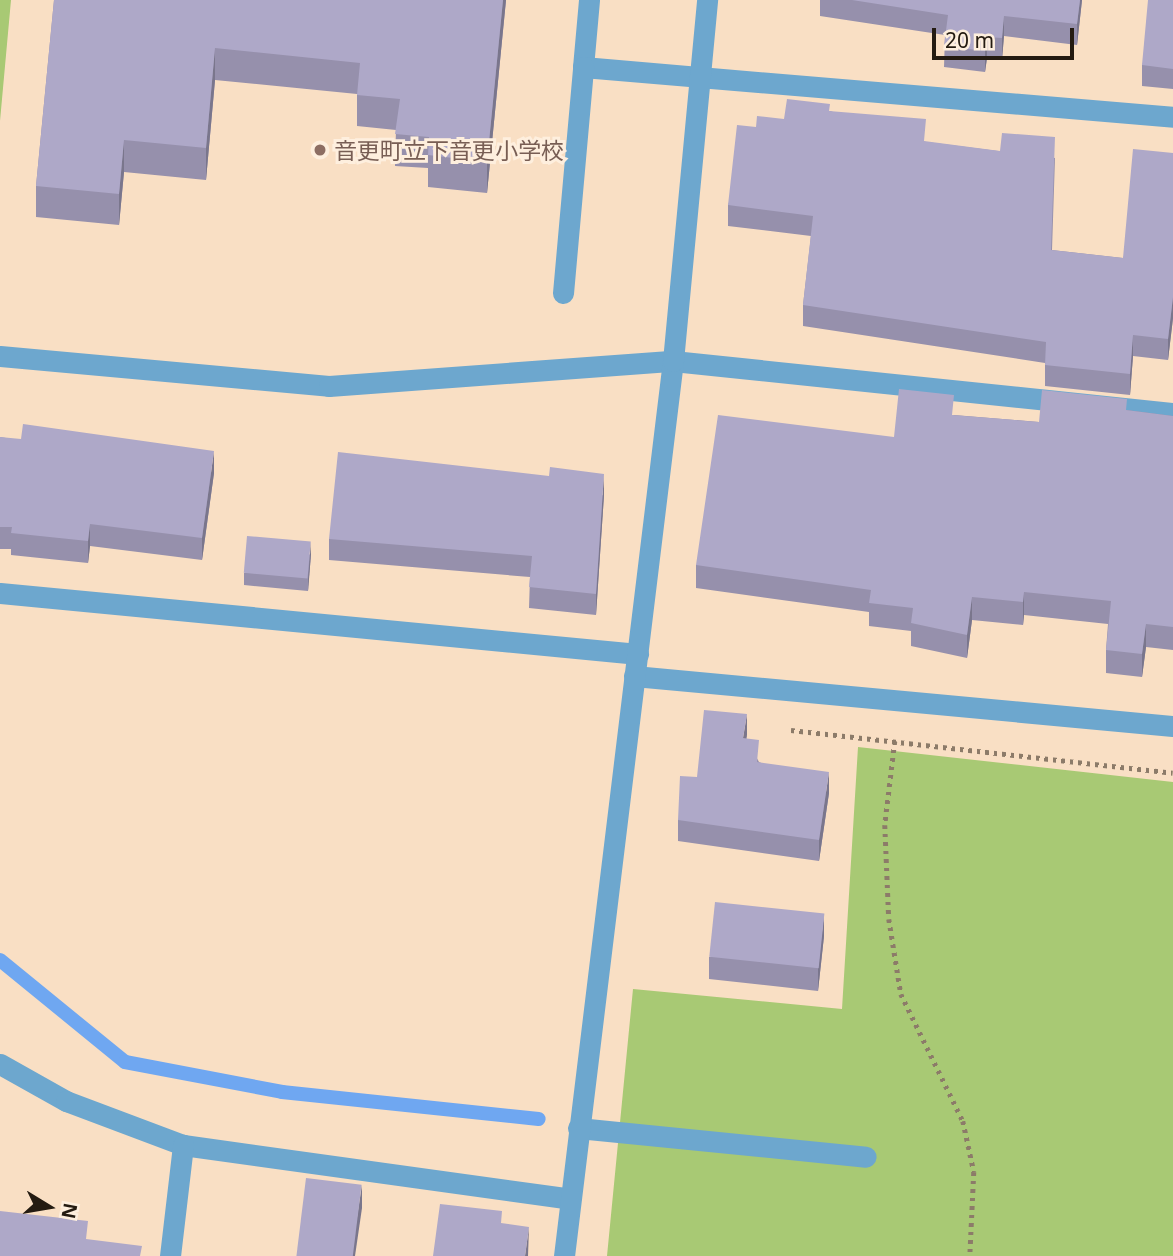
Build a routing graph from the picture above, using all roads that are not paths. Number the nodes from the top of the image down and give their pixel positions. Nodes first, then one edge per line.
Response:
1 (589, 0) edge
2 (707, 0) edge
3 (583, 67) junction
4 (699, 77) junction
5 (1173, 117) edge
6 (563, 293) dead end
7 (0, 356) edge
8 (673, 361) junction
9 (1173, 413) edge
10 (0, 593) edge
11 (638, 654) junction
12 (634, 677) junction
13 (1173, 726) edge
14 (0, 1064) edge
15 (578, 1128) junction
16 (183, 1145) junction
17 (866, 1157) dead end
18 (570, 1199) junction
19 (170, 1256) edge
20 (564, 1256) edge

1 - 3 street
2 - 4 street
3 - 4 street
3 - 6 street
4 - 5 street
4 - 8 street
7 - 8 street
8 - 9 street
8 - 11 street
10 - 11 street
11 - 12 street
12 - 13 street
12 - 15 street
14 - 16 street
15 - 17 street
15 - 18 street
16 - 18 street
16 - 19 street
18 - 20 street

